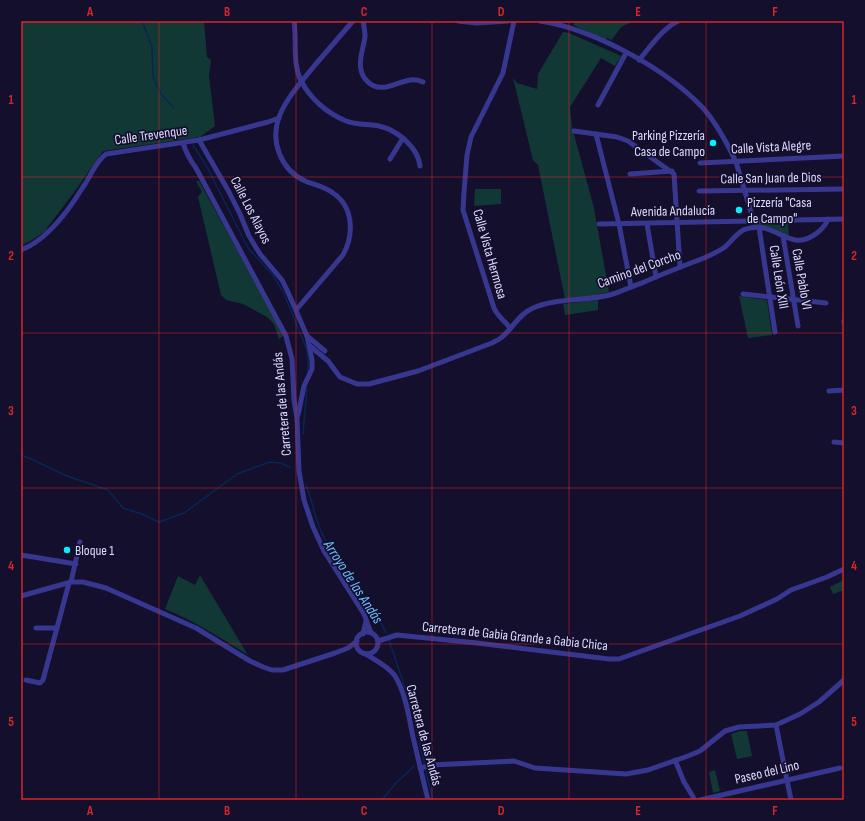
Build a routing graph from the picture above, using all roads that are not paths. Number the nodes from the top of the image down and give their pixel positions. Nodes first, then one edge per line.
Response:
1 (294, 21) edge
2 (353, 21) edge
3 (363, 21) edge
4 (458, 21) edge
5 (508, 21) edge
6 (514, 21) edge
7 (540, 21) edge
8 (678, 21) edge
9 (467, 22) edge
10 (626, 52) junction
11 (639, 60) junction
12 (302, 81) junction
13 (423, 82) dead end
14 (598, 105) dead end
15 (279, 118) junction
16 (574, 131) dead end
17 (596, 134) junction
18 (403, 138) junction
19 (199, 140) junction
20 (183, 143) junction
21 (844, 156) edge
22 (390, 159) dead end
23 (736, 162) junction
24 (700, 163) dead end
25 (420, 166) dead end
26 (672, 171) junction
27 (630, 174) dead end
28 (844, 189) edge
29 (699, 191) dead end
30 (744, 191) junction
31 (828, 219) junction
32 (844, 219) edge
33 (754, 222) junction
34 (677, 223) junction
35 (599, 224) dead end
36 (618, 224) junction
37 (648, 224) junction
38 (759, 227) junction
39 (782, 236) junction
40 (21, 250) edge
41 (680, 267) junction
42 (656, 277) junction
43 (631, 287) junction
44 (743, 294) dead end
45 (770, 297) junction
46 (794, 299) junction
47 (826, 303) dead end
48 (296, 310) junction
49 (798, 326) dead end
50 (510, 328) junction
51 (775, 332) dead end
52 (307, 336) junction
53 (325, 351) dead end
54 (314, 352) junction
55 (323, 357) junction
56 (312, 360) junction
57 (294, 387) junction
58 (303, 387) junction
59 (844, 390) edge
60 (829, 391) dead end
61 (294, 400) junction
62 (297, 418) junction
63 (834, 442) dead end
64 (844, 442) edge
65 (80, 542) dead end
66 (21, 556) edge
67 (76, 564) junction
68 (844, 568) edge
69 (70, 583) junction
70 (21, 596) edge
71 (366, 621) junction
72 (36, 628) dead end
73 (56, 628) junction
74 (371, 633) junction
75 (363, 634) junction
76 (357, 641) junction
77 (378, 641) junction
78 (348, 648) junction
79 (358, 649) junction
80 (376, 649) junction
81 (366, 654) junction
82 (377, 660) junction
83 (26, 680) dead end
84 (844, 680) edge
85 (776, 725) junction
86 (675, 760) junction
87 (420, 768) junction
88 (840, 768) dead end
89 (787, 780) junction
90 (428, 800) edge
91 (695, 800) edge
92 (700, 800) edge
93 (791, 800) edge

1 - 12 street
2 - 12 street
3 - 13 street
4 - 9 street
5 - 9 street
6 - 50 street, Calle Vista Hermosa
7 - 10 street
8 - 11 street
10 - 11 street
10 - 14 street
11 - 23 street
12 - 15 street
12 - 18 street
15 - 19 street, Calle Trevenque
15 - 48 street
16 - 17 street
17 - 26 street
17 - 36 street
18 - 22 street
18 - 25 street
19 - 20 street, Calle Trevenque
19 - 48 street, Calle Los Alayos
20 - 40 street, Calle Trevenque
20 - 57 street, Carretera de las Andás
21 - 23 street, Calle Vista Alegre
23 - 24 street, Calle Vista Alegre
23 - 30 street
26 - 27 street
26 - 34 street
28 - 30 street, Calle San Juan de Dios
29 - 30 street, Calle San Juan de Dios
30 - 33 street
31 - 32 street, Avenida Andalucía
31 - 33 street, Avenida Andalucía
31 - 39 street
33 - 34 street, Avenida Andalucía
34 - 37 street, Avenida Andalucía
34 - 41 street
35 - 36 street, Avenida Andalucía
36 - 37 street, Avenida Andalucía
36 - 43 street
37 - 42 street
38 - 39 street
38 - 41 street, Camino del Corcho
38 - 45 street, Calle León XIII
39 - 46 street, Calle Pablo VI
41 - 42 street, Camino del Corcho
42 - 43 street, Camino del Corcho
43 - 50 street, Camino del Corcho
44 - 45 street
45 - 46 street
45 - 51 street, Calle León XIII
46 - 47 street
46 - 49 street, Calle Pablo VI
48 - 52 street, Camino del Corcho
50 - 55 street, Camino del Corcho
52 - 53 street, Camino del Corcho
52 - 54 street, Camino del Corcho
54 - 55 street, Camino del Corcho
54 - 56 street
55 - 56 street
56 - 58 street
57 - 58 street
57 - 61 street, Carretera de las Andás
58 - 61 street
58 - 62 street
59 - 60 street
61 - 62 street, Carretera de las Andás
62 - 71 street, Carretera de las Andás
63 - 64 street
65 - 67 street
66 - 67 street
67 - 69 street
68 - 77 street, Carretera de Gabia Grande a Gabia Chica
69 - 70 street
69 - 73 street
69 - 78 street
71 - 74 street, Carretera de las Andás
71 - 75 street
72 - 73 street
73 - 83 street
74 - 75 street
74 - 77 street
75 - 76 street
76 - 78 street
76 - 79 street
77 - 80 street
78 - 79 street
79 - 81 street
80 - 81 street
80 - 82 street
81 - 82 street, Carretera de las Andás
82 - 87 street, Carretera de las Andás
84 - 85 street
85 - 86 street
85 - 89 street
86 - 87 street
86 - 91 street
87 - 90 street, Carretera de las Andás
88 - 89 street, Paseo del Lino
89 - 92 street, Paseo del Lino
89 - 93 street

